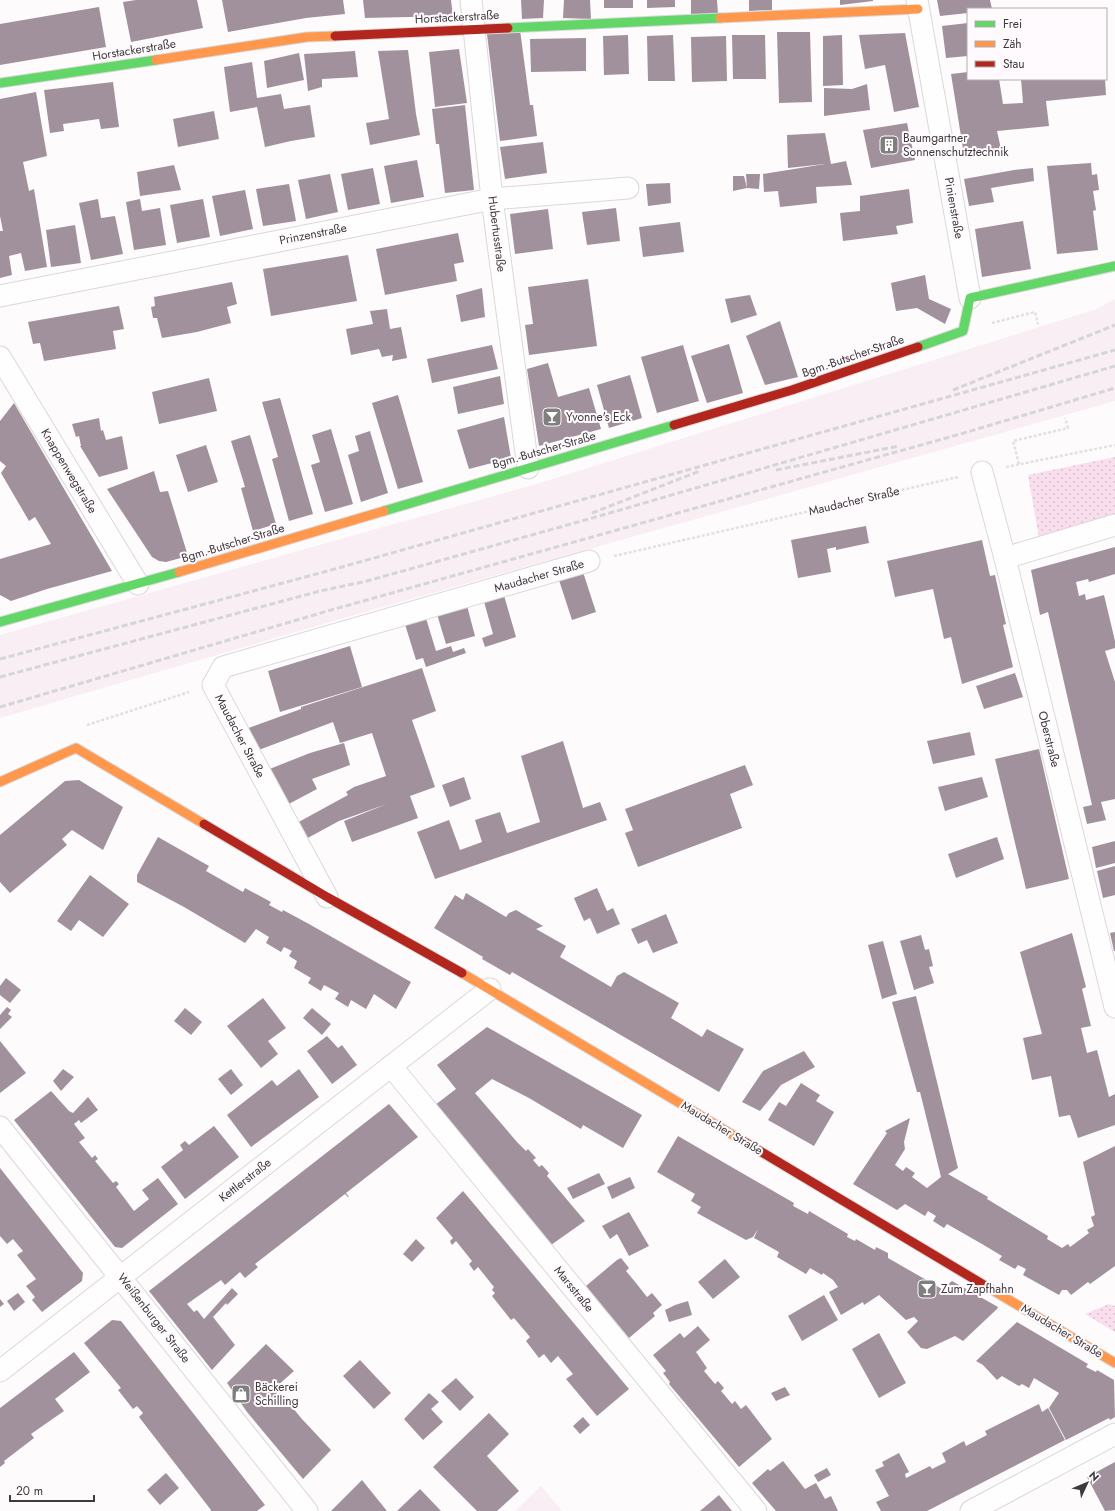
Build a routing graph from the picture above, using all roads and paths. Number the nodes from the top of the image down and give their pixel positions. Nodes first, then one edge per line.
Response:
1 (471, 0) edge
2 (918, 5) edge
3 (474, 28) junction
4 (0, 83) edge
5 (628, 188) dead end
6 (492, 199) junction
7 (1115, 266) edge
8 (0, 296) edge
9 (970, 298) junction
10 (988, 324) dead end
11 (1038, 324) dead end
12 (0, 357) edge
13 (1065, 418) dead end
14 (1115, 445) edge
15 (1019, 464) junction
16 (528, 468) junction
17 (982, 472) junction
18 (1115, 525) edge
19 (1005, 558) junction
20 (589, 561) joint
21 (138, 584) junction
22 (0, 622) edge
23 (212, 685) junction
24 (84, 726) dead end
25 (0, 782) edge
26 (327, 897) junction
27 (490, 989) junction
28 (1115, 1007) edge
29 (391, 1066) junction
30 (0, 1127) edge
31 (121, 1277) junction
32 (1115, 1363) edge
33 (0, 1371) edge
34 (1115, 1434) edge
35 (307, 1511) edge
36 (756, 1511) edge
37 (971, 1511) edge

1 - 3 street, Hubertusstraße
2 - 3 street, Horstackerstraße
2 - 9 street, Pinienstraße
3 - 4 street, Horstackerstraße
3 - 6 street, Hubertusstraße
5 - 6 street, Prinzenstraße
6 - 8 street, Prinzenstraße
6 - 16 street, Hubertusstraße
7 - 9 street
9 - 16 street, Bgm.-Butscher-Straße
10 - 11 path
12 - 21 street, Knappenwegstraße
13 - 15 path
14 - 15 path, Maudacher Straße
15 - 17 path, Maudacher Straße
16 - 21 street, Bgm.-Butscher-Straße
17 - 19 street, Oberstraße
17 - 20 path, Maudacher Straße
18 - 19 street
19 - 28 street, Oberstraße
20 - 23 street, Maudacher Straße
21 - 22 street, Bgm.-Butscher-Straße
23 - 24 path
23 - 26 street, Maudacher Straße
25 - 26 street, Maudacher Straße
26 - 27 street, Maudacher Straße
27 - 29 street, Kettlerstraße
27 - 32 street, Maudacher Straße
29 - 31 street, Kettlerstraße
29 - 36 street, Marsstraße
30 - 31 street, Weißenburger Straße
31 - 33 street, Kettlerstraße
31 - 35 street, Weißenburger Straße
34 - 37 street

